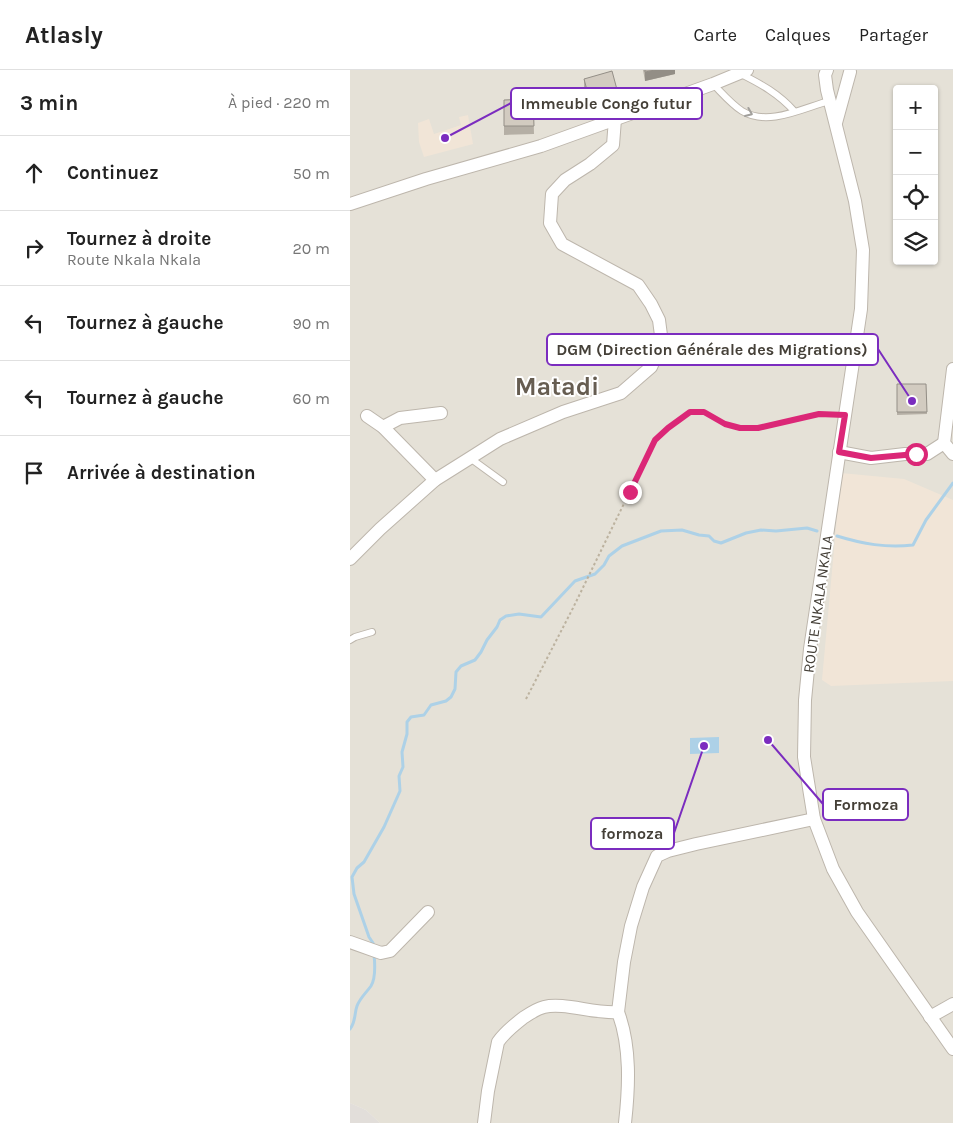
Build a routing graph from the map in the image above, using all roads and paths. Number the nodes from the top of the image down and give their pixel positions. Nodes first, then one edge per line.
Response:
1 (829, 70) edge
2 (852, 71) edge
3 (744, 72) edge
4 (713, 84) junction
5 (829, 101) junction
6 (794, 111) junction
7 (615, 119) junction
8 (836, 123) junction
9 (350, 204) edge
10 (953, 369) edge
11 (441, 414) dead end
12 (845, 415) junction
13 (367, 416) dead end
14 (384, 427) junction
15 (944, 444) junction
16 (839, 452) junction
17 (953, 454) edge
18 (470, 458) junction
19 (435, 480) junction
20 (503, 482) dead end
21 (350, 560) edge
22 (372, 632) dead end
23 (350, 640) edge
24 (526, 699) dead end
25 (814, 819) junction
26 (428, 912) dead end
27 (350, 942) edge
28 (953, 1004) edge
29 (618, 1012) junction
30 (930, 1016) junction
31 (953, 1049) edge
32 (484, 1123) edge
33 (626, 1123) edge

1 - 2 street
1 - 5 street, ROUTE NKALA NKALA
2 - 8 street
3 - 4 street
3 - 6 lane
4 -> 6 lane
4 - 7 street
5 - 6 lane
5 - 8 street, ROUTE NKALA NKALA
7 - 9 street
7 - 18 street
8 - 12 street, ROUTE NKALA NKALA
10 - 15 street
11 - 14 street
12 - 16 street, ROUTE NKALA NKALA
12 - 24 path
13 - 14 street
14 - 19 street
15 - 16 street
15 - 17 street
16 - 25 street, ROUTE NKALA NKALA
18 - 19 street
18 - 20 lane
19 - 21 street
22 - 23 lane
25 - 29 street
25 - 30 street, ROUTE NKALA NKALA
26 - 27 street
28 - 30 street
29 - 32 street
29 - 33 street
30 - 31 street, ROUTE NKALA NKALA

